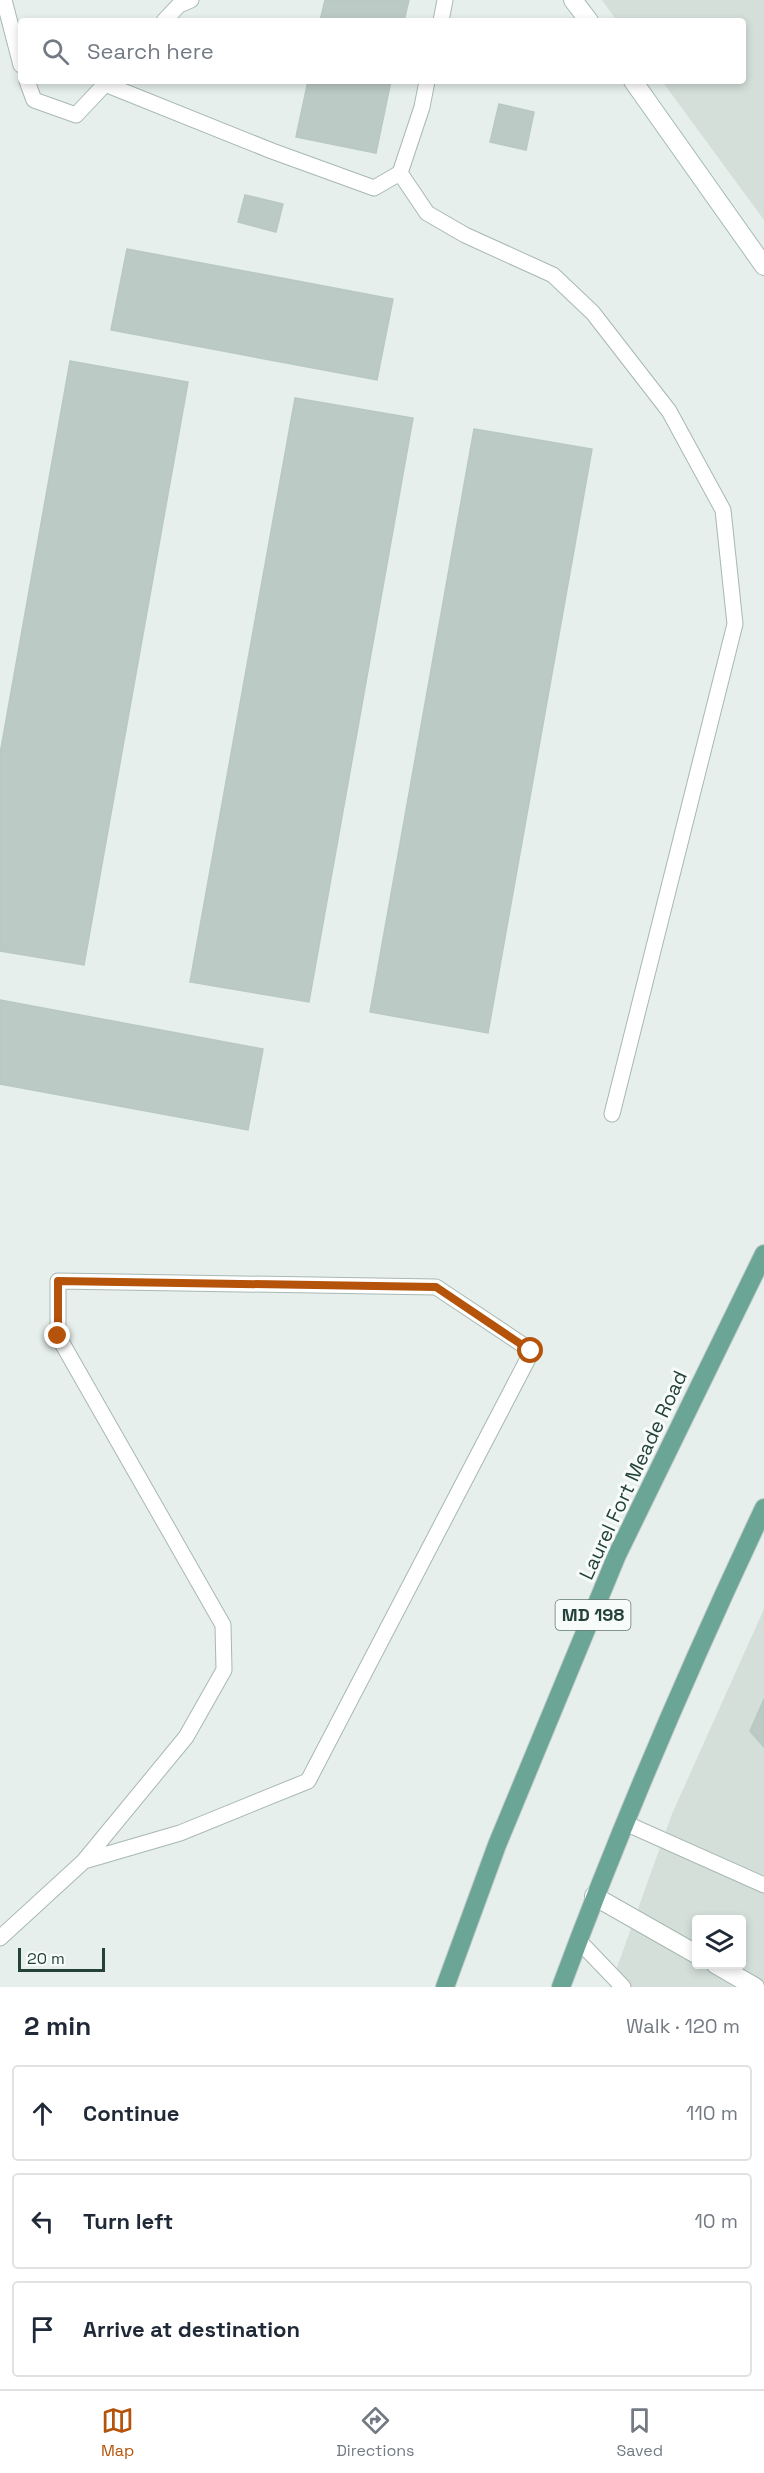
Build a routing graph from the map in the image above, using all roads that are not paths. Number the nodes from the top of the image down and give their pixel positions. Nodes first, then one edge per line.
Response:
1 (4, 0) edge
2 (191, 0) edge
3 (445, 0) edge
4 (573, 0) edge
5 (167, 18) edge
6 (442, 18) edge
7 (587, 18) edge
8 (18, 54) edge
9 (28, 84) edge
10 (105, 84) edge
11 (112, 84) edge
12 (426, 84) edge
13 (635, 84) edge
14 (400, 173) junction
15 (764, 266) edge
16 (612, 1114) dead end
17 (764, 1254) edge
18 (764, 1508) edge
19 (625, 1823) junction
20 (84, 1861) junction
21 (764, 1885) edge
22 (594, 1896) junction
23 (0, 1938) edge
24 (578, 1940) junction
25 (692, 1952) edge
26 (722, 1969) edge
27 (445, 1987) edge
28 (561, 1987) edge
29 (622, 1987) edge
30 (755, 1987) edge

1 - 8 lane
2 - 5 lane
3 - 6 lane
4 - 7 street
9 - 10 lane
11 - 14 lane
12 - 14 lane
13 - 15 street
14 - 16 lane
17 - 27 main road, Laurel Fort Meade Road / MD 198
18 - 19 main road
19 - 21 lane
19 - 22 main road
20 - 20 lane
20 - 23 lane
22 - 24 main road
22 - 25 street
24 - 28 main road
24 - 29 lane
26 - 30 street

